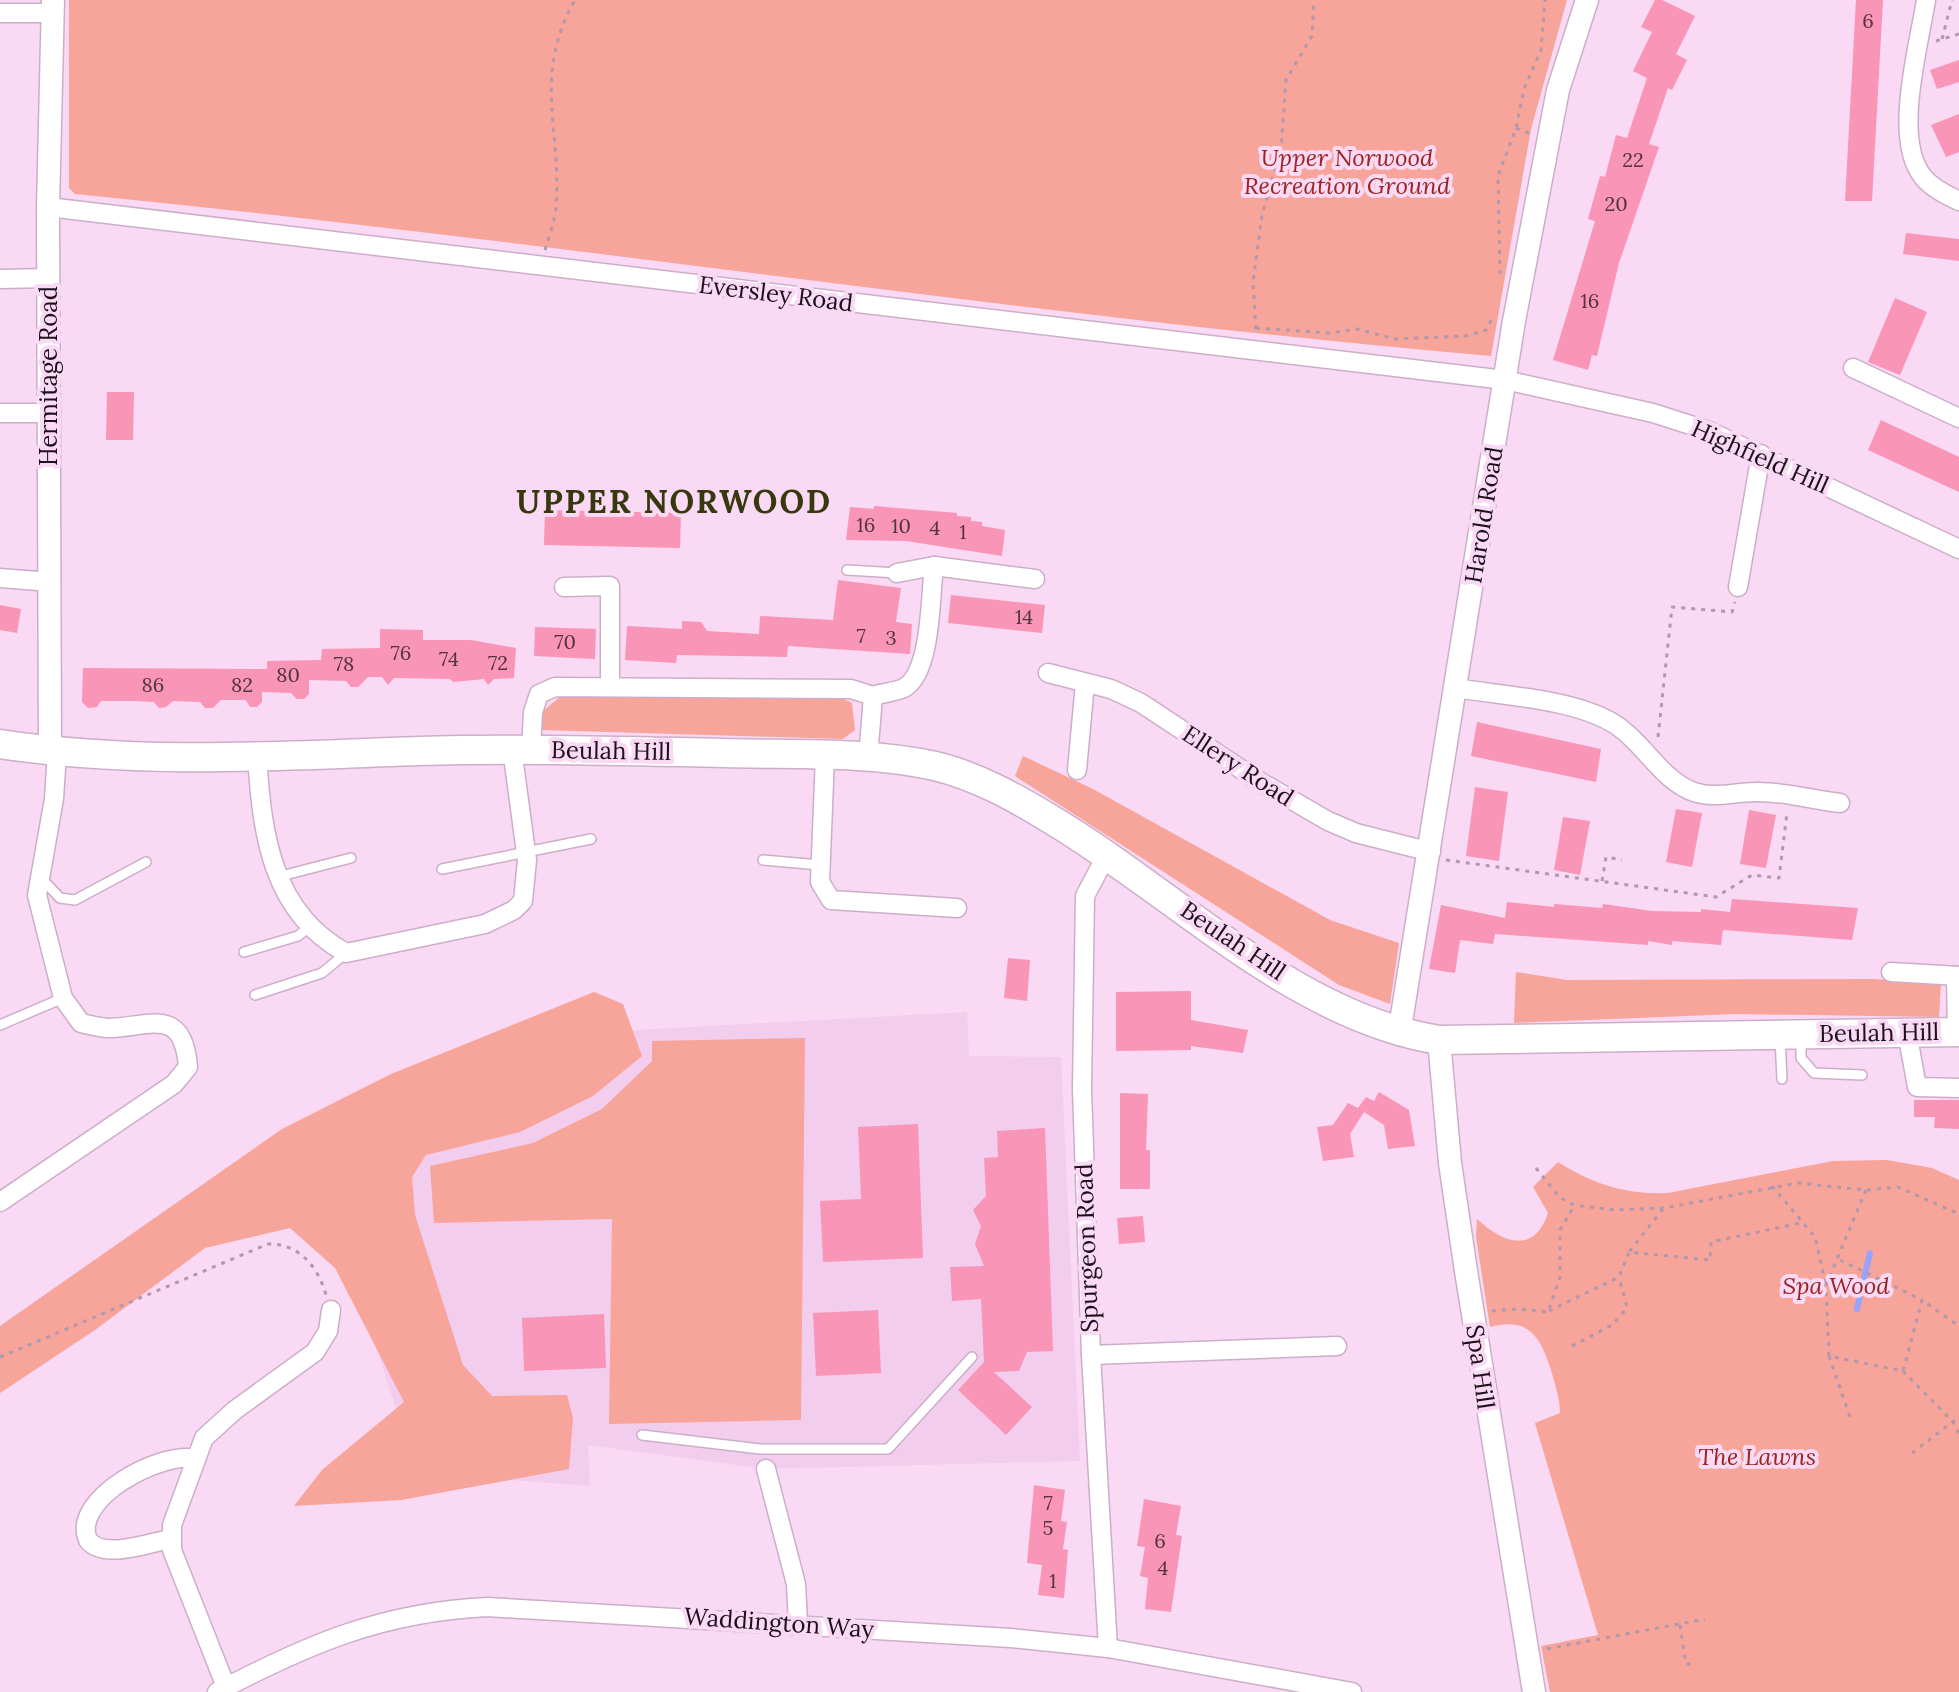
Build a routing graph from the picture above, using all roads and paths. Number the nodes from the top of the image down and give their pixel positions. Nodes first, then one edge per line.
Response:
1 (575, 0) edge
2 (1314, 0) edge
3 (1545, 0) edge
4 (1587, 0) edge
5 (1926, 0) edge
6 (1952, 0) edge
7 (52, 7) edge
8 (0, 13) edge
9 (1942, 39) dead end
10 (1959, 201) edge
11 (48, 207) junction
12 (545, 251) dead end
13 (49, 278) junction
14 (0, 279) edge
15 (1502, 283) dead end
16 (1497, 309) dead end
17 (1256, 328) junction
18 (1250, 350) junction
19 (1853, 368) dead end
20 (1505, 380) junction
21 (0, 413) edge
22 (51, 413) junction
23 (1959, 418) edge
24 (1761, 454) junction
25 (1959, 549) edge
26 (934, 566) junction
27 (847, 570) dead end
28 (897, 573) joint
29 (0, 578) edge
30 (1035, 579) dead end
31 (51, 582) junction
32 (564, 587) dead end
33 (1738, 587) joint
34 (1048, 673) dead end
35 (1085, 683) junction
36 (610, 687) junction
37 (1456, 688) junction
38 (873, 696) junction
39 (0, 744) edge
40 (522, 749) junction
41 (54, 752) junction
42 (257, 756) junction
43 (825, 756) junction
44 (868, 758) junction
45 (1655, 760) junction
46 (1077, 770) dead end
47 (1789, 797) junction
48 (1840, 803) dead end
49 (591, 839) dead end
50 (526, 853) junction
51 (1107, 854) junction
52 (1431, 855) junction
53 (351, 858) dead end
54 (763, 860) dead end
55 (1622, 860) dead end
56 (146, 862) dead end
57 (820, 865) junction
58 (442, 869) dead end
59 (39, 877) junction
60 (277, 877) junction
61 (1602, 881) junction
62 (957, 908) dead end
63 (310, 926) junction
64 (244, 952) dead end
65 (346, 953) junction
66 (1891, 972) dead end
67 (1957, 976) edge
68 (255, 995) dead end
69 (63, 998) junction
70 (0, 1025) edge
71 (1907, 1032) junction
72 (1958, 1032) edge
73 (1399, 1034) junction
74 (1790, 1034) junction
75 (1439, 1040) junction
76 (1862, 1075) dead end
77 (1782, 1079) dead end
78 (1959, 1088) edge
79 (1536, 1168) dead end
80 (1772, 1186) junction
81 (1866, 1190) junction
82 (0, 1202) edge
83 (1574, 1205) junction
84 (1664, 1208) junction
85 (1959, 1214) edge
86 (1800, 1223) junction
87 (1629, 1252) junction
88 (1838, 1259) junction
89 (1619, 1277) junction
90 (1826, 1285) junction
91 (1922, 1300) junction
92 (331, 1310) joint
93 (1549, 1311) junction
94 (1472, 1313) junction
95 (1959, 1326) edge
96 (1337, 1346) dead end
97 (1572, 1346) dead end
98 (1091, 1355) junction
99 (1829, 1356) junction
100 (0, 1357) edge
101 (972, 1357) dead end
102 (1903, 1371) junction
103 (1850, 1417) dead end
104 (1959, 1417) edge
105 (1953, 1422) junction
106 (1959, 1434) edge
107 (642, 1435) dead end
108 (760, 1449) junction
109 (1912, 1453) dead end
110 (196, 1459) junction
111 (766, 1469) joint
112 (170, 1539) junction
113 (1705, 1619) dead end
114 (798, 1623) junction
115 (1680, 1625) junction
116 (1108, 1648) junction
117 (1527, 1652) junction
118 (1692, 1664) dead end
119 (222, 1690) edge
120 (1352, 1692) edge
121 (1534, 1692) edge

1 - 12 path
2 - 17 path
3 - 15 path
4 - 20 street, Harold Road
5 - 10 street
6 - 9 path
7 - 8 street
7 - 11 street, Hermitage Road
11 - 13 street, Hermitage Road
11 - 18 street, Eversley Road
13 - 14 street
13 - 22 street, Hermitage Road
16 - 17 path
17 - 18 path
18 - 20 street, Eversley Road
19 - 23 street
20 - 24 street, Highfield Hill
20 - 37 street, Harold Road
21 - 22 street
22 - 31 street, Hermitage Road
24 - 25 street, Highfield Hill
24 - 33 street
26 - 28 street
26 - 30 street
26 - 38 street
27 - 28 lane
29 - 31 street
31 - 41 street, Hermitage Road
32 - 36 street
33 - 45 path
34 - 35 street, Ellery Road
35 - 46 street
35 - 52 street, Ellery Road
36 - 38 street, Beulah Hill
36 - 40 street, Beulah Hill
37 - 45 street
37 - 52 street, Harold Road
38 - 44 street
39 - 41 main road, Beulah Hill
40 - 42 main road, Beulah Hill
40 - 43 main road, Beulah Hill
40 - 50 street
41 - 42 main road, Beulah Hill
41 - 59 street
42 - 60 street
43 - 44 main road, Beulah Hill
43 - 57 street
44 - 51 main road, Beulah Hill
45 - 47 street
47 - 48 street
47 - 61 path
49 - 50 lane
50 - 58 lane
50 - 65 street
51 - 73 main road, Beulah Hill
51 - 98 street, Spurgeon Road
52 - 61 path
52 - 73 street, Harold Road
53 - 60 lane
54 - 57 lane
55 - 61 path
56 - 59 lane
57 - 62 street
59 - 69 street
60 - 63 street
63 - 64 lane
63 - 65 street
65 - 68 lane
66 - 67 street
67 - 72 street
69 - 70 lane
69 - 82 street
71 - 72 main road, Beulah Hill
71 - 74 main road, Beulah Hill
71 - 78 street
73 - 75 main road, Beulah Hill
74 - 75 main road, Beulah Hill
74 - 76 lane
74 - 77 lane
75 - 94 street, Spa Hill
79 - 83 path
80 - 81 path
80 - 84 path
80 - 86 path
81 - 85 path
81 - 88 path
83 - 84 path
83 - 93 path
84 - 87 path
86 - 87 path
86 - 90 path
87 - 89 path
88 - 90 path
88 - 91 path
89 - 93 path
89 - 97 path
90 - 99 path
91 - 95 path
91 - 102 path
92 - 100 path
92 - 110 street
93 - 94 path
94 - 117 street, Spa Hill
96 - 98 street
98 - 116 street, Spurgeon Road
99 - 102 path
99 - 103 path
101 - 108 lane
102 - 105 path
104 - 105 path
105 - 106 path
105 - 109 path
107 - 108 lane
108 - 111 lane
110 - 112 street
110 - 112 street
111 - 114 street
112 - 119 street
113 - 115 path
114 - 116 street, Waddington Way
114 - 119 street, Waddington Way
115 - 117 path
115 - 118 path
116 - 120 street, Waddington Way
117 - 121 street, Spa Hill

